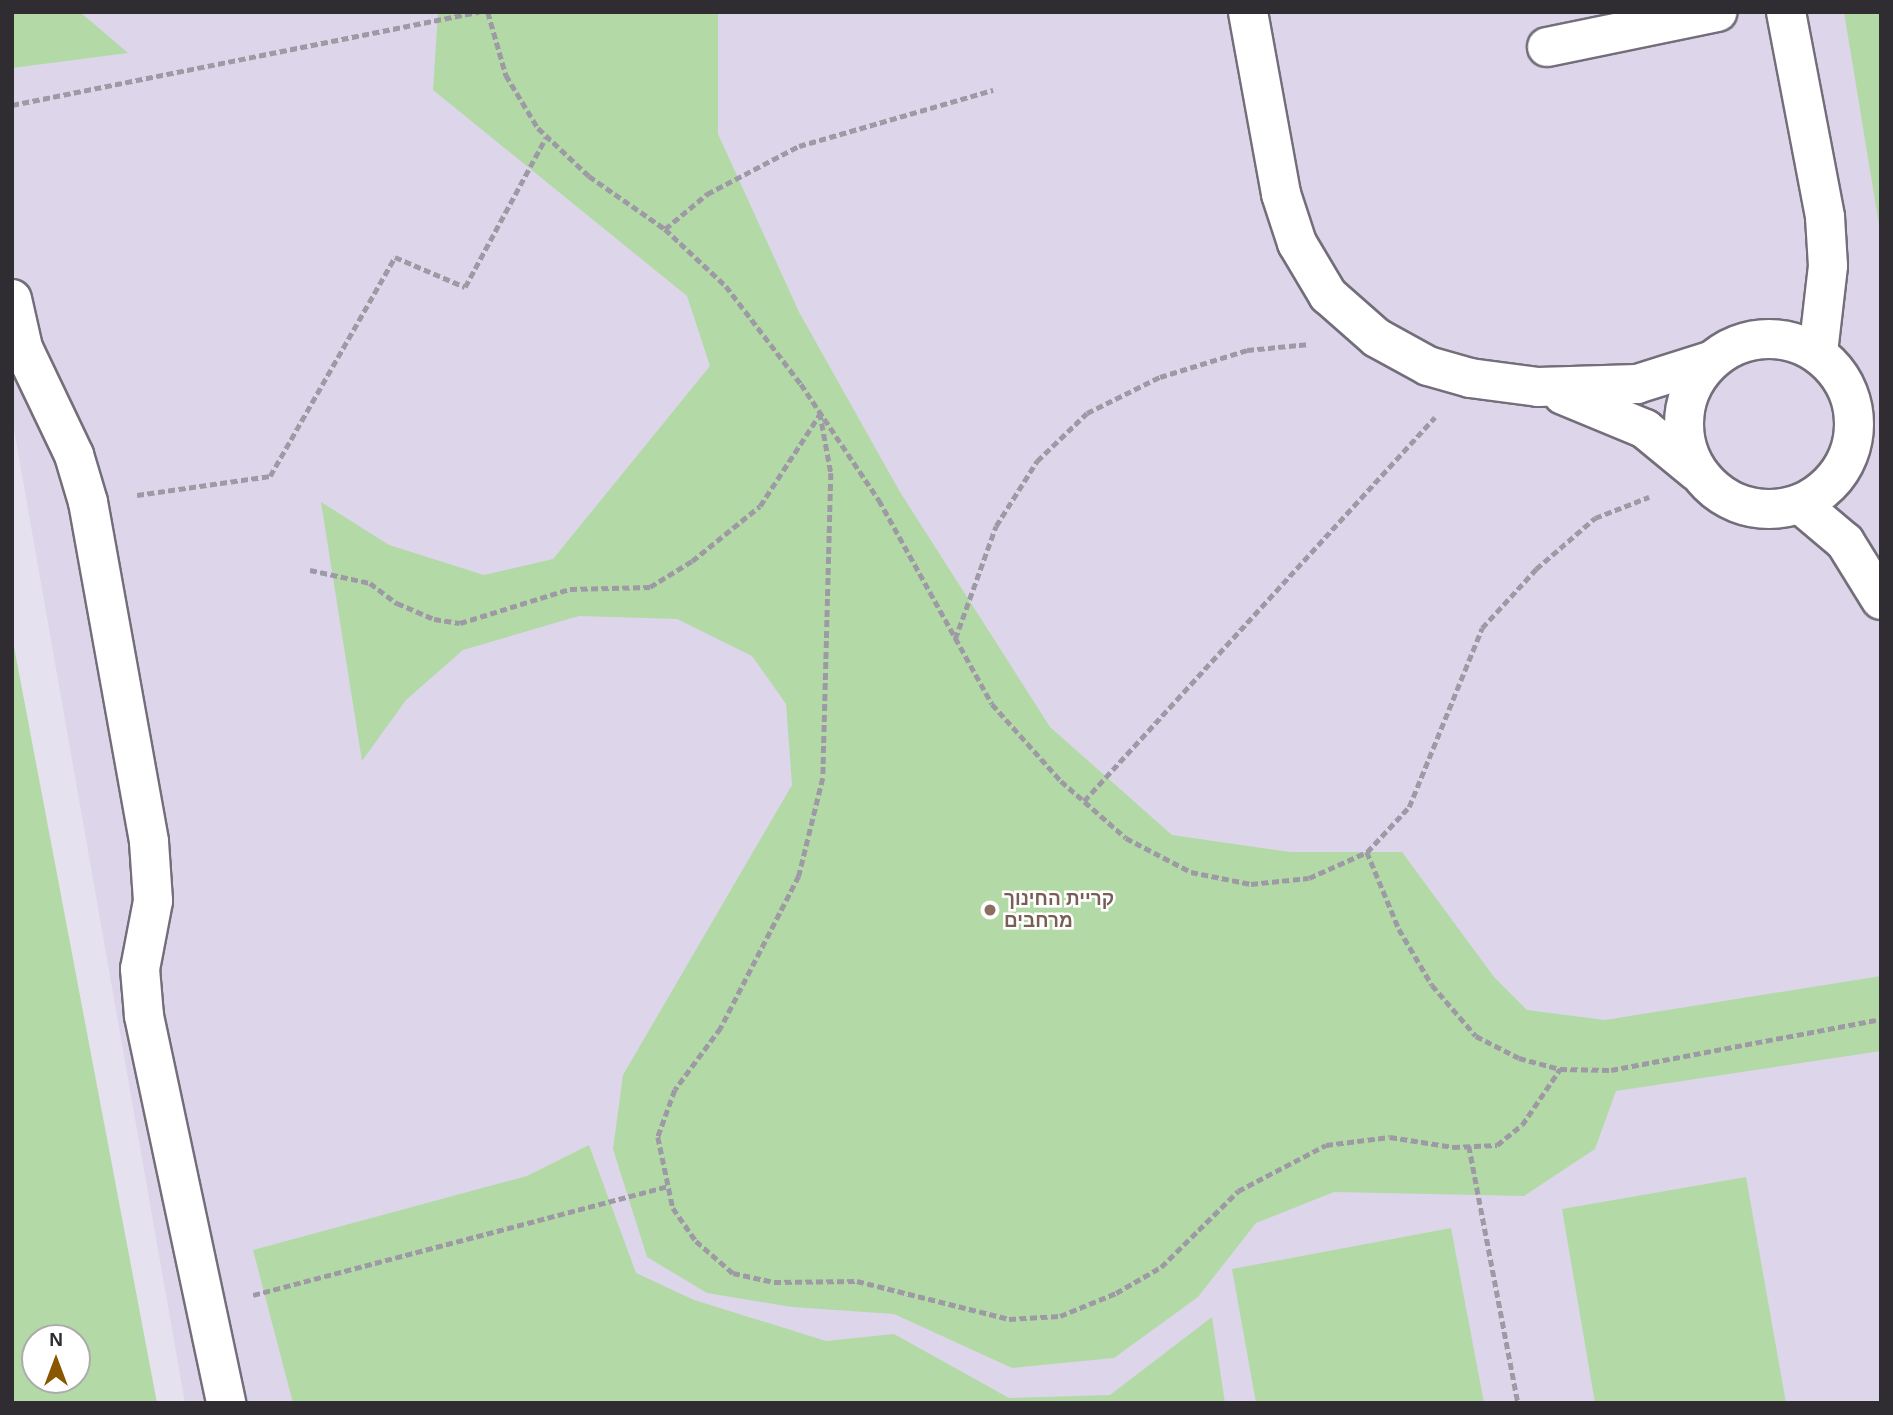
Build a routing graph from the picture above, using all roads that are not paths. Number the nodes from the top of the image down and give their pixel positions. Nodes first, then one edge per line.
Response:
1 (1248, 12) edge
2 (1717, 12) edge
3 (1786, 12) edge
4 (1548, 47) dead end
5 (12, 299) edge
6 (1818, 352) junction
7 (1710, 361) junction
8 (1538, 387) junction
9 (1702, 477) junction
10 (1800, 504) junction
11 (1881, 600) edge
12 (226, 1403) edge

1 - 8 street
2 - 4 street
3 - 6 street
5 - 12 street
6 - 7 street
6 - 10 street
7 - 8 street
7 - 9 street
8 - 9 street
9 - 10 street
10 - 11 street

